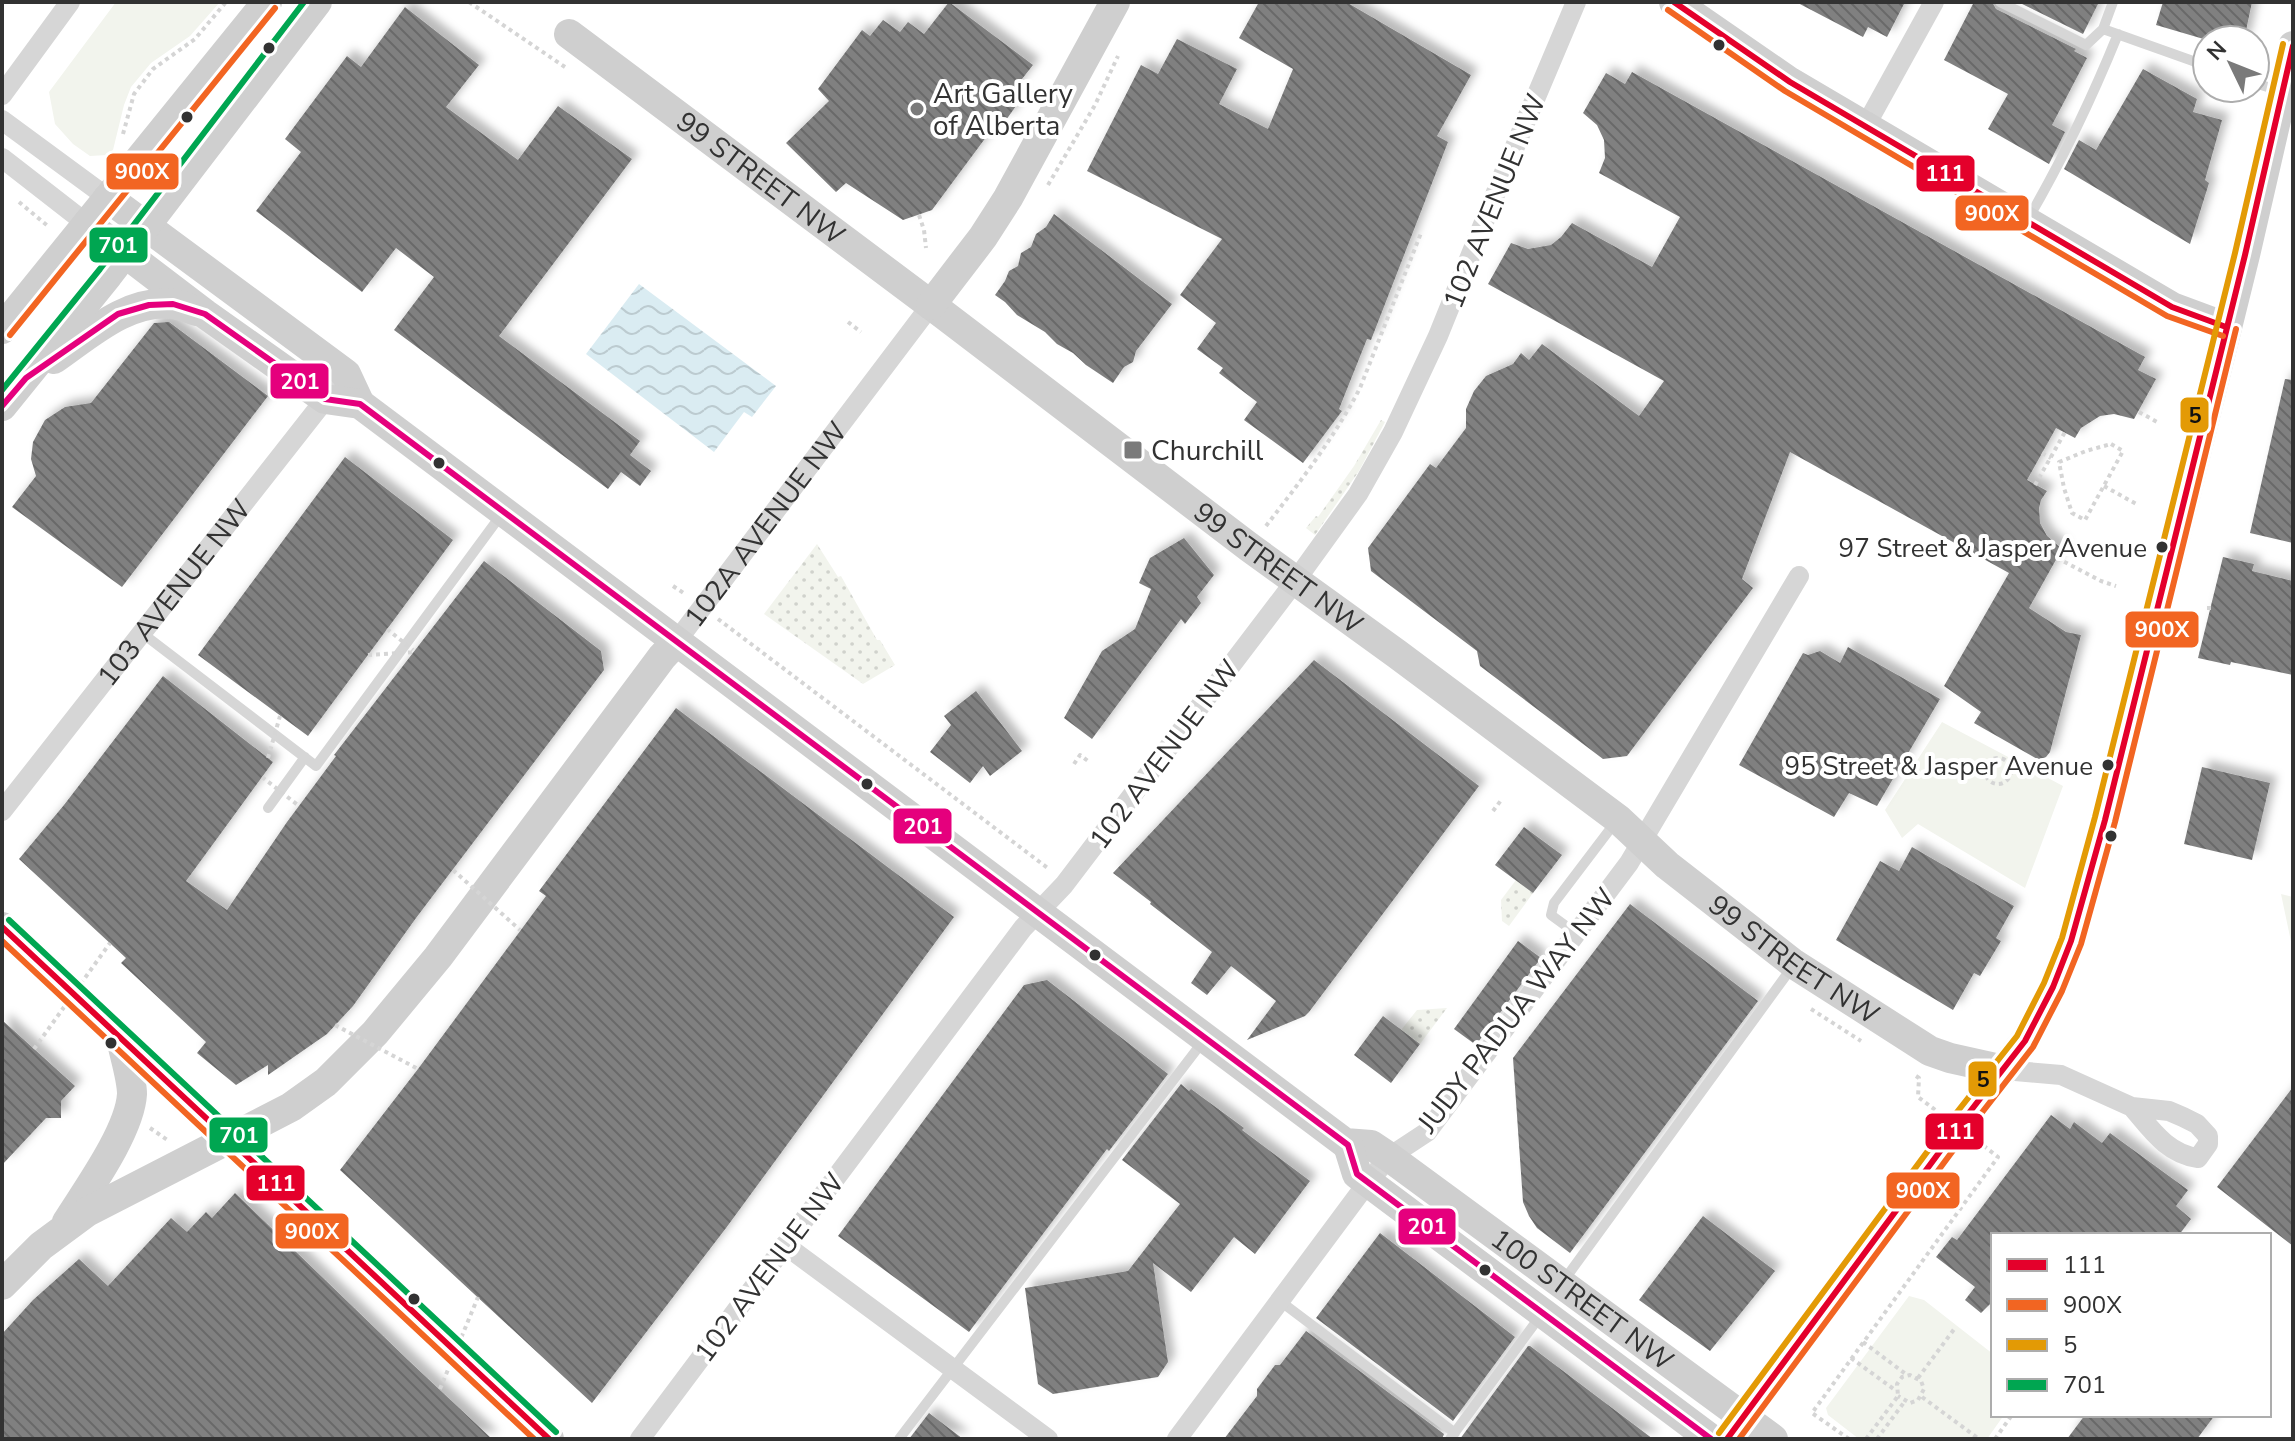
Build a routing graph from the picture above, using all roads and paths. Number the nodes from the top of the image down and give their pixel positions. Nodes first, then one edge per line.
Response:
1 (70, 2) edge
2 (226, 2) edge
3 (267, 2) edge
4 (317, 2) edge
5 (1115, 2) edge
6 (1576, 2) edge
7 (1674, 2) edge
8 (1934, 2) edge
9 (2000, 2) edge
10 (2113, 2) edge
11 (2103, 29) junction
12 (569, 34) dead end
13 (2118, 34) junction
14 (2293, 46) edge
15 (2191, 60) edge
16 (2271, 84) edge
17 (2, 95) edge
18 (2267, 104) edge
19 (2, 120) edge
20 (1866, 125) junction
21 (121, 141) dead end
22 (2, 158) edge
23 (12, 196) dead end
24 (108, 198) junction
25 (919, 215) dead end
26 (2027, 220) junction
27 (87, 224) junction
28 (146, 225) junction
29 (54, 231) dead end
30 (1421, 233) dead end
31 (926, 248) dead end
32 (125, 254) junction
33 (931, 305) junction
34 (205, 314) junction
35 (848, 322) dead end
36 (2226, 327) junction
37 (2, 329) edge
38 (861, 332) dead end
39 (346, 374) junction
40 (26, 378) junction
41 (325, 399) junction
42 (360, 404) junction
43 (2, 406) edge
44 (2139, 412) dead end
45 (2159, 423) dead end
46 (2065, 432) dead end
47 (2042, 453) dead end
48 (2051, 458) junction
49 (2035, 485) dead end
50 (2104, 486) junction
51 (2138, 505) dead end
52 (503, 512) junction
53 (1249, 547) junction
54 (2057, 558) dead end
55 (1799, 576) dead end
56 (1296, 580) junction
57 (673, 586) dead end
58 (2116, 586) dead end
59 (702, 607) junction
60 (387, 629) dead end
61 (142, 633) junction
62 (676, 642) junction
63 (368, 655) dead end
64 (280, 716) dead end
65 (305, 757) junction
66 (268, 758) dead end
67 (1088, 761) dead end
68 (1074, 764) dead end
69 (2011, 770) joint
70 (262, 777) dead end
71 (1502, 799) dead end
72 (299, 806) dead end
73 (268, 808) dead end
74 (2, 811) edge
75 (1493, 811) dead end
76 (1618, 819) junction
77 (1643, 841) junction
78 (453, 870) dead end
79 (1066, 882) junction
80 (1037, 912) junction
81 (2, 927) edge
82 (520, 930) dead end
83 (1577, 934) junction
84 (110, 943) dead end
85 (1794, 964) junction
86 (335, 1025) dead end
87 (121, 1038) junction
88 (1205, 1038) junction
89 (34, 1049) dead end
90 (418, 1069) dead end
91 (2004, 1070) junction
92 (2132, 1107) dead end
93 (148, 1126) dead end
94 (230, 1140) junction
95 (171, 1143) dead end
96 (1998, 1157) dead end
97 (1379, 1170) junction
98 (64, 1228) junction
99 (785, 1245) junction
100 (2, 1285) edge
101 (1561, 1285) junction
102 (478, 1297) dead end
103 (1280, 1301) junction
104 (1542, 1314) junction
105 (1955, 1328) dead end
106 (1863, 1342) junction
107 (1851, 1358) junction
108 (953, 1369) junction
109 (1907, 1375) junction
110 (1918, 1378) junction
111 (440, 1389) dead end
112 (1897, 1394) junction
113 (1922, 1397) junction
114 (1905, 1401) junction
115 (2011, 1417) edge
116 (1734, 1428) edge
117 (1452, 1436) edge
118 (549, 1439) edge
119 (640, 1439) edge
120 (899, 1439) edge
121 (1048, 1439) edge
122 (1177, 1439) edge
123 (1711, 1439) edge
124 (1773, 1439) edge
125 (1849, 1439) edge
126 (1866, 1439) edge
127 (1877, 1439) edge
128 (1979, 1439) edge
129 (1995, 1439) edge

1 - 17 street
2 - 21 path
3 - 24 main road
4 - 28 main road
5 - 33 main road, 102A AVENUE NW
6 - 56 street, 102 AVENUE NW
7 - 20 main road
8 - 20 street
9 - 11 lane
10 - 11 lane
11 - 13 lane
12 - 33 main road, 99 STREET NW
13 - 15 lane
13 - 26 lane
14 - 16 main road
18 - 36 main road
19 - 24 street, 100 STREET NW
20 - 26 main road
22 - 27 street, 100 STREET NW
23 - 29 path
24 - 27 main road
24 - 28 main road, 100 STREET NW
25 - 31 path
26 - 36 main road
27 - 32 main road, 100 STREET NW
27 - 37 main road
28 - 32 main road
28 - 39 main road, 100 STREET NW
30 - 53 path
32 - 34 main road, 100 STREET NW
32 - 40 main road
33 - 53 main road, 99 STREET NW
33 - 59 street, 102A AVENUE NW
34 - 40 main road
34 - 41 main road, 100 STREET NW
35 - 38 path
36 - 91 main road
39 - 41 street, 103 AVENUE NW
39 - 42 main road, 100 STREET NW
40 - 43 main road
41 - 42 main road, 100 STREET NW
41 - 61 street, 103 AVENUE NW
42 - 52 main road, 100 STREET NW
44 - 45 path
46 - 48 path
47 - 48 path
48 - 49 path
50 - 50 path
50 - 51 path
52 - 62 main road, 100 STREET NW
52 - 65 lane
53 - 56 main road, 99 STREET NW
54 - 58 path
55 - 77 street, JUDY PADUA WAY NW
56 - 76 main road, 99 STREET NW
56 - 79 street, 102 AVENUE NW
57 - 59 path
59 - 62 street, 102A AVENUE NW
59 - 79 path
60 - 63 path, bridge
61 - 65 lane
61 - 74 street, 103 AVENUE NW
62 - 80 main road, 100 STREET NW
62 - 94 main road, 102A AVENUE NW
64 - 66 path, bridge
65 - 73 lane
67 - 68 path
69 - 69 path
70 - 72 path, bridge
71 - 75 path
76 - 77 main road, 99 STREET NW
76 - 83 lane
77 - 83 street, JUDY PADUA WAY NW
77 - 85 main road, 99 STREET NW
78 - 82 path, bridge
79 - 80 street, 102 AVENUE NW
80 - 88 main road, 100 STREET NW
80 - 99 street, 102 AVENUE NW
81 - 87 main road
83 - 97 street, JUDY PADUA WAY NW
84 - 89 path, bridge
85 - 91 main road, 99 STREET NW
85 - 101 lane
86 - 90 path, bridge
87 - 94 main road
87 - 98 main road
88 - 97 main road, 100 STREET NW
88 - 108 lane
91 - 92 street
91 - 116 main road
93 - 95 path
94 - 98 main road
94 - 118 main road
96 - 106 path
97 - 101 main road, 100 STREET NW
97 - 103 street
97 - 104 main road, 100 STREET NW
98 - 100 main road
99 - 108 street
99 - 119 street, 102 AVENUE NW
101 - 116 main road, 100 STREET NW
102 - 111 path, bridge
103 - 117 lane
103 - 122 street
104 - 117 lane
104 - 123 main road, 100 STREET NW
105 - 110 path
106 - 107 path
106 - 109 path
107 - 112 path
107 - 125 path
108 - 120 lane
108 - 121 street
109 - 110 path
109 - 112 path
110 - 113 path
112 - 114 path
112 - 126 path
113 - 114 path
113 - 128 path
114 - 127 path
115 - 129 path
116 - 124 main road, 100 STREET NW

